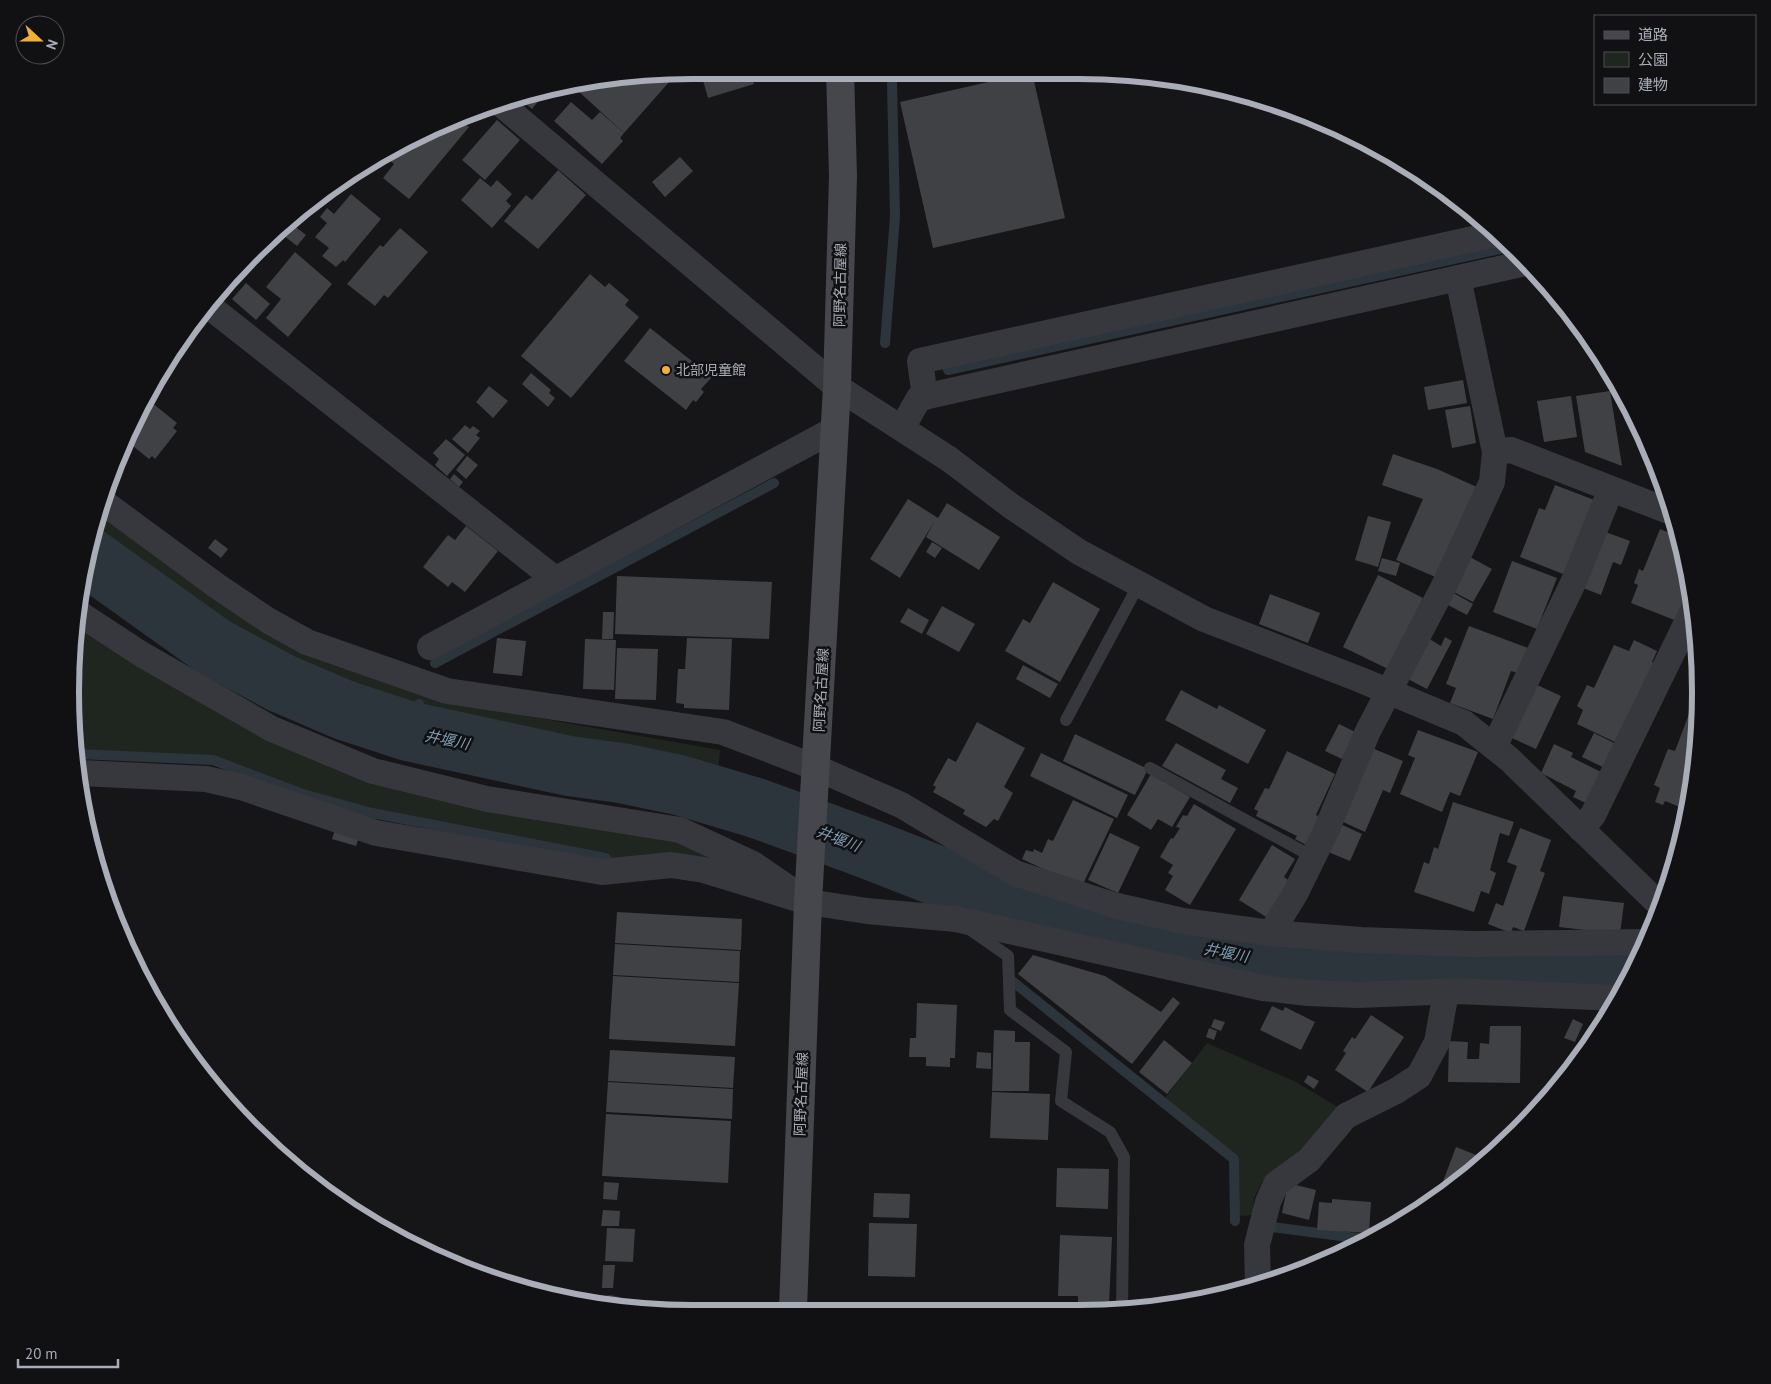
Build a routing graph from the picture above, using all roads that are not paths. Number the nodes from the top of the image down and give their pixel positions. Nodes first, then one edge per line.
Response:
1 (840, 79) edge
2 (506, 108) edge
3 (1488, 236) edge
4 (1519, 265) edge
5 (1458, 278) junction
6 (213, 309) edge
7 (838, 387) junction
8 (925, 397) junction
9 (902, 428) junction
10 (835, 429) junction
11 (1495, 452) junction
12 (1611, 489) junction
13 (108, 506) edge
14 (1664, 509) edge
15 (555, 579) junction
16 (1139, 584) junction
17 (84, 616) edge
18 (1688, 621) edge
19 (430, 647) dead end
20 (1388, 691) junction
21 (1066, 720) dead end
22 (1494, 747) junction
23 (1150, 768) dead end
24 (84, 773) edge
25 (816, 774) junction
26 (1581, 829) junction
27 (1313, 858) junction
28 (809, 894) junction
29 (1656, 901) edge
30 (956, 919) junction
31 (1271, 933) junction
32 (1639, 942) edge
33 (1446, 992) junction
34 (1611, 998) edge
35 (1258, 1278) edge
36 (1122, 1304) edge
37 (793, 1305) edge

1 - 7 main road, 阿野名古屋線
2 - 7 street
3 - 8 street
4 - 5 street
5 - 8 street
5 - 11 street
6 - 15 street
7 - 9 street
7 - 10 main road, 阿野名古屋線
8 - 9 street
9 - 16 street
10 - 15 street
10 - 25 main road, 阿野名古屋線
11 - 12 street
11 - 20 street
12 - 14 street
12 - 22 street
13 - 25 street
15 - 19 street
16 - 20 street
16 - 21 lane
17 - 28 street
18 - 26 street
20 - 22 street
20 - 27 street
22 - 26 street
23 - 27 lane
24 - 28 street
25 - 28 main road, 阿野名古屋線
25 - 31 street
26 - 29 street
27 - 31 street
28 - 30 street
28 - 37 main road, 阿野名古屋線
30 - 33 street
30 - 36 lane
31 - 32 street
33 - 34 street
33 - 35 street

